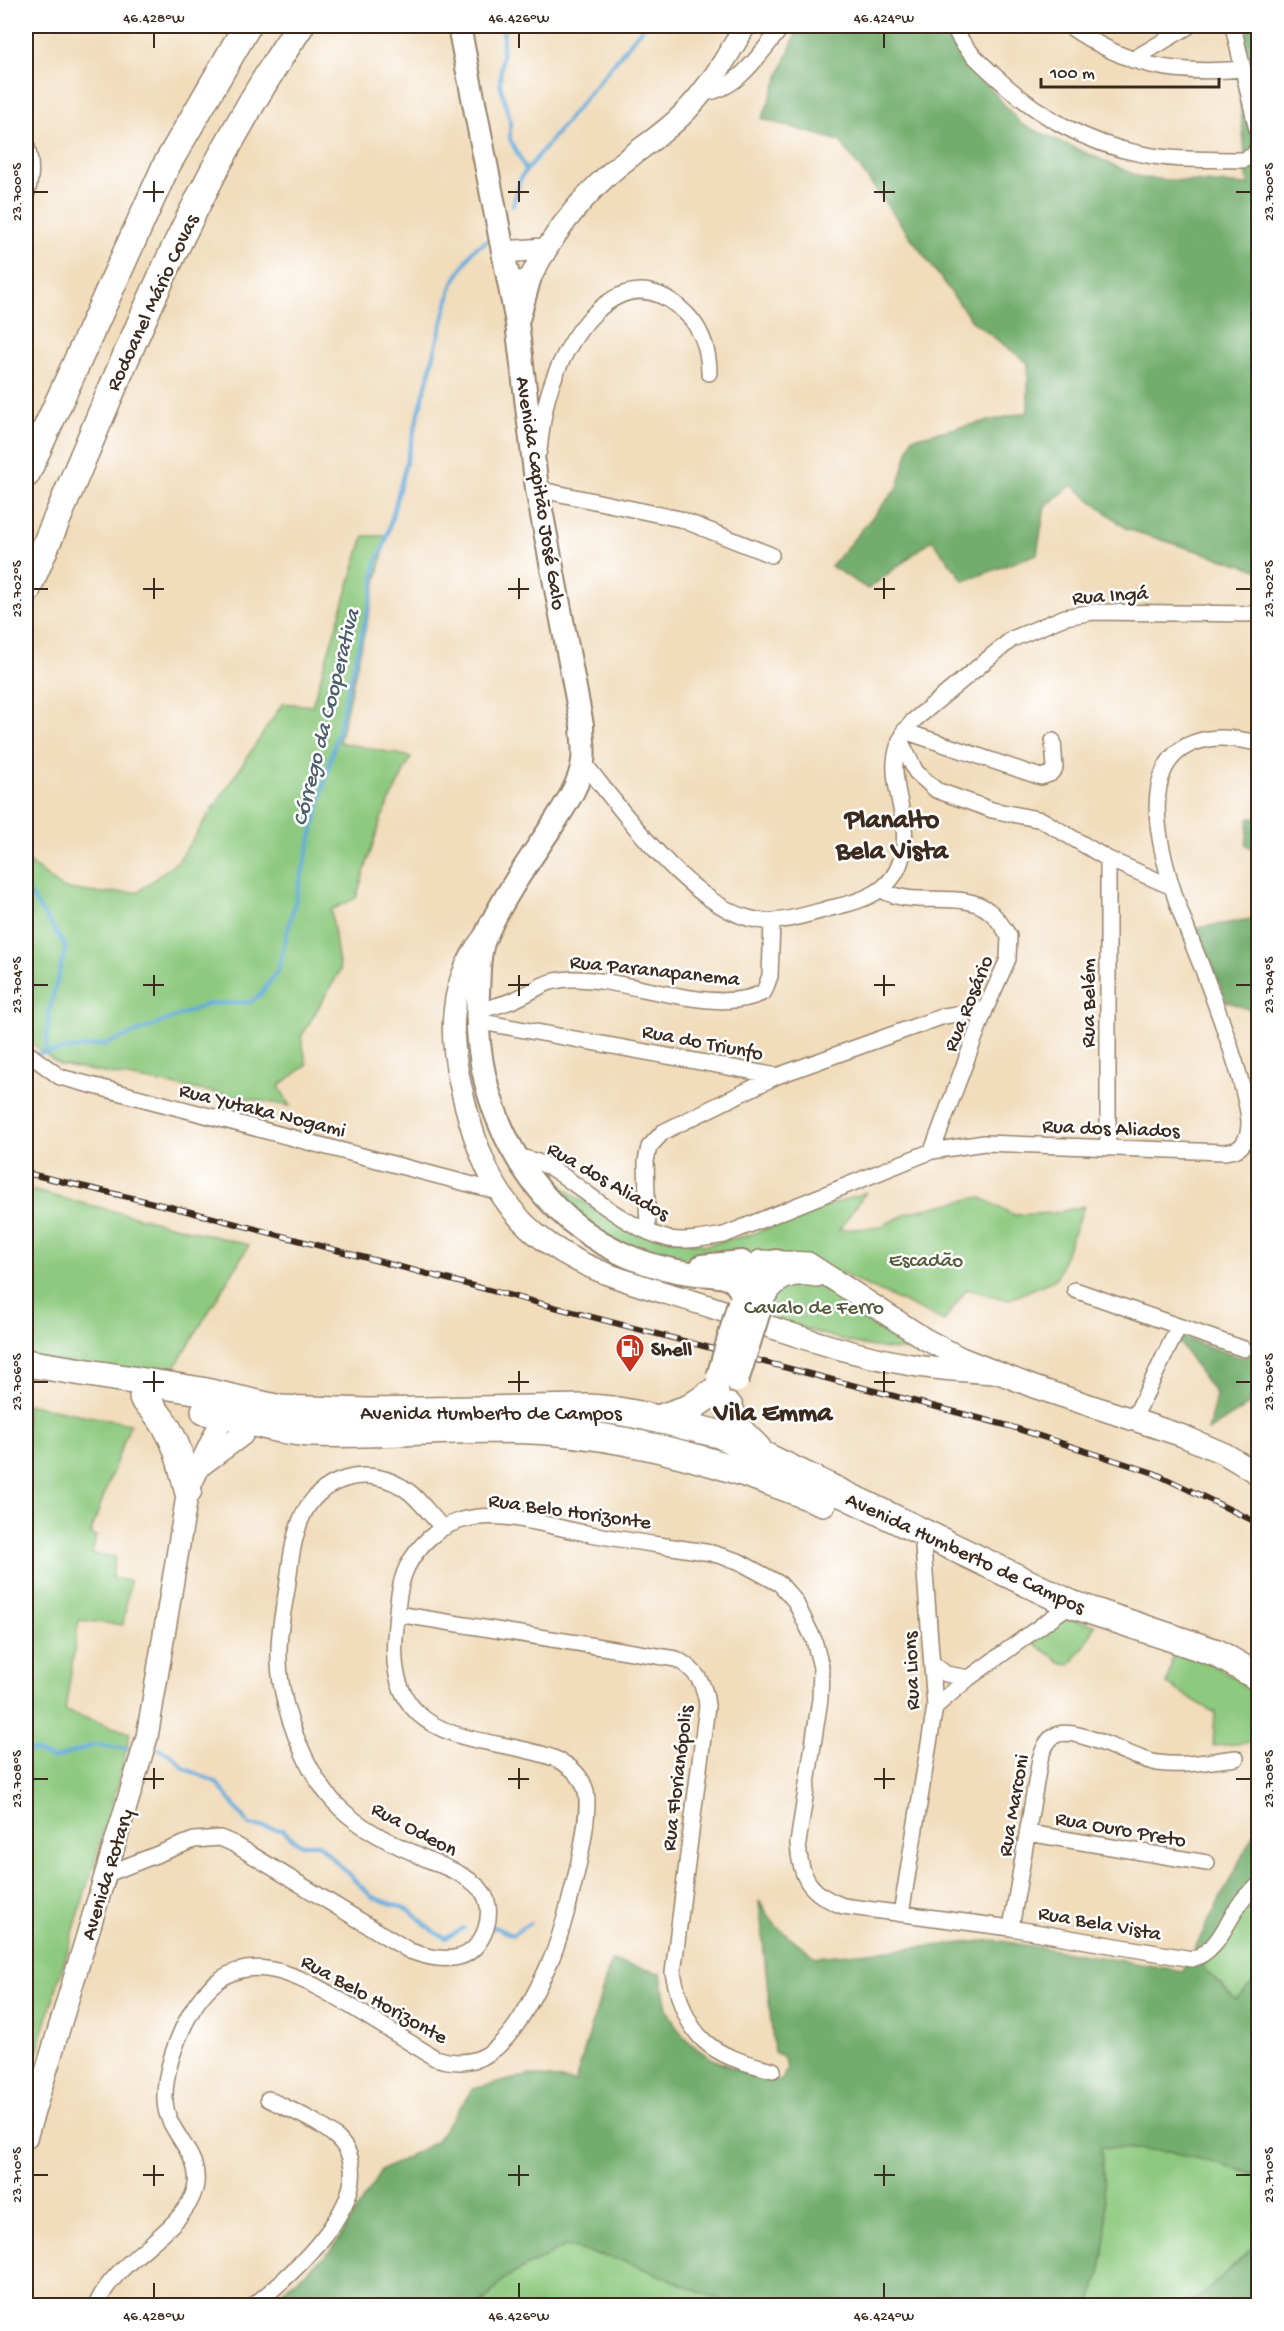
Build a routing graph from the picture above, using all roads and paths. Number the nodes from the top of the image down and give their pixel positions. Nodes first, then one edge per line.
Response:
1 (247, 26) edge
2 (300, 26) edge
3 (459, 26) edge
4 (745, 26) edge
5 (783, 26) edge
6 (954, 26) edge
7 (1069, 26) edge
8 (1189, 26) edge
9 (1233, 26) edge
10 (1131, 60) junction
11 (1243, 69) junction
12 (702, 93) junction
13 (26, 143) edge
14 (26, 196) edge
15 (544, 249) junction
16 (504, 252) junction
17 (519, 282) junction
18 (709, 373) dead end
19 (26, 474) edge
20 (540, 489) junction
21 (771, 555) dead end
22 (26, 591) edge
23 (1258, 614) edge
24 (902, 736) junction
25 (1053, 741) dead end
26 (1258, 743) edge
27 (583, 762) junction
28 (1108, 859) junction
29 (1170, 886) junction
30 (882, 890) junction
31 (772, 922) junction
32 (484, 937) junction
33 (985, 1010) junction
34 (476, 1016) junction
35 (32, 1057) edge
36 (777, 1076) junction
37 (1108, 1147) junction
38 (932, 1151) junction
39 (517, 1157) junction
40 (496, 1191) junction
41 (648, 1231) junction
42 (776, 1260) joint
43 (749, 1267) junction
44 (668, 1269) junction
45 (832, 1280) junction
46 (1075, 1290) dead end
47 (751, 1300) junction
48 (1178, 1328) junction
49 (1244, 1349) dead end
50 (26, 1363) edge
51 (994, 1373) junction
52 (26, 1380) edge
53 (724, 1389) junction
54 (143, 1398) junction
55 (222, 1405) junction
56 (619, 1409) junction
57 (256, 1415) junction
58 (661, 1418) junction
59 (1134, 1418) junction
60 (710, 1434) junction
61 (590, 1435) junction
62 (666, 1449) junction
63 (765, 1455) junction
64 (722, 1465) junction
65 (1258, 1474) edge
66 (194, 1478) junction
67 (442, 1527) junction
68 (923, 1540) junction
69 (1067, 1607) junction
70 (397, 1614) junction
71 (932, 1663) junction
72 (1258, 1677) edge
73 (969, 1678) junction
74 (935, 1707) junction
75 (1236, 1758) dead end
76 (1029, 1833) junction
77 (1207, 1863) dead end
78 (107, 1874) junction
79 (1258, 1886) edge
80 (901, 1914) junction
81 (1011, 1928) junction
82 (773, 2070) dead end
83 (268, 2099) dead end
84 (26, 2138) edge
85 (96, 2306) edge
86 (253, 2306) edge

1 - 19 highway, Rodoanel Mário Covas
2 - 22 highway, Rodoanel Mário Covas
3 - 16 main road
4 - 12 street
5 - 12 street
6 - 11 street
7 - 10 street
8 - 10 street
9 - 11 street
10 - 11 street
12 - 15 street
13 - 14 street
15 - 16 street
15 - 17 street
16 - 17 main road
17 - 20 main road, Avenida Capitão José Galo
18 - 20 street
20 - 21 street
20 - 27 main road, Avenida Capitão José Galo
23 - 24 street, Rua Ingá
24 - 25 street
24 - 28 street
24 - 30 street
26 - 29 street, Rua dos Aliados
27 - 31 street
27 - 32 main road, Avenida Capitão José Galo
28 - 29 street
28 - 37 street, Rua Belém
29 - 37 street, Rua dos Aliados
30 - 31 street
30 - 33 street, Rua Rosário
31 - 34 street, Rua Paranapanema
32 - 34 main road, Avenida Capitão José Galo
32 - 40 street, Avenida Capitão José Galo
33 - 36 street, Rua do Triunfo
33 - 38 street, Rua Rosário
34 - 36 street, Rua do Triunfo
34 - 39 main road, Avenida Capitão José Galo
35 - 40 street, Rua Yutaka Nogami
36 - 41 street
37 - 38 street, Rua dos Aliados
38 - 41 street, Rua dos Aliados
39 - 41 street, Rua dos Aliados
39 - 44 main road, Avenida Capitão José Galo
40 - 51 street, Avenida Capitão José Galo
42 - 43 main road
42 - 45 street, Avenida Capitão José Galo
43 - 44 main road
43 - 47 main road
44 - 47 main road
45 - 47 street
45 - 51 street, Avenida Capitão José Galo
46 - 48 street
47 - 53 main road, bridge
48 - 49 street
48 - 59 street
50 - 55 highway, Avenida Humberto de Campos
51 - 59 street, Avenida Capitão José Galo
52 - 54 highway, Avenida Humberto de Campos
53 - 58 highway
53 - 60 main road
53 - 63 highway
54 - 55 highway, Avenida Humberto de Campos
54 - 66 highway
55 - 57 highway, Avenida Humberto de Campos
55 - 66 street, Avenida Rotary
56 - 57 highway, Avenida Humberto de Campos
56 - 58 highway, Avenida Humberto de Campos
56 - 61 highway
57 - 61 highway, Avenida Humberto de Campos
57 - 66 street
58 - 60 highway, Avenida Humberto de Campos
59 - 65 street, Avenida Capitão José Galo
60 - 62 highway
60 - 63 highway, Avenida Humberto de Campos
60 - 64 highway
61 - 62 highway, Avenida Humberto de Campos
62 - 64 highway, Avenida Humberto de Campos
63 - 68 highway, Avenida Humberto de Campos
64 - 68 highway, Avenida Humberto de Campos
66 - 78 street, Avenida Rotary
67 - 70 street, Rua Belo Horizonte
67 - 78 street, Rua Odeon
67 - 80 street, Rua Belo Horizonte
68 - 69 highway, Avenida Humberto de Campos
68 - 71 street, Rua Lions
69 - 72 highway, Avenida Humberto de Campos
69 - 73 street
70 - 82 street, Rua Florianópolis
70 - 85 street, Rua Belo Horizonte
71 - 73 street
71 - 74 street, Rua Lions
73 - 74 street
74 - 80 street, Rua Lions
75 - 76 street, Rua Marconi
76 - 77 street, Rua Ouro Preto
76 - 81 street, Rua Marconi
78 - 84 street, Avenida Rotary
79 - 81 street, Rua Bela Vista
80 - 81 street, Rua Bela Vista
83 - 86 street

